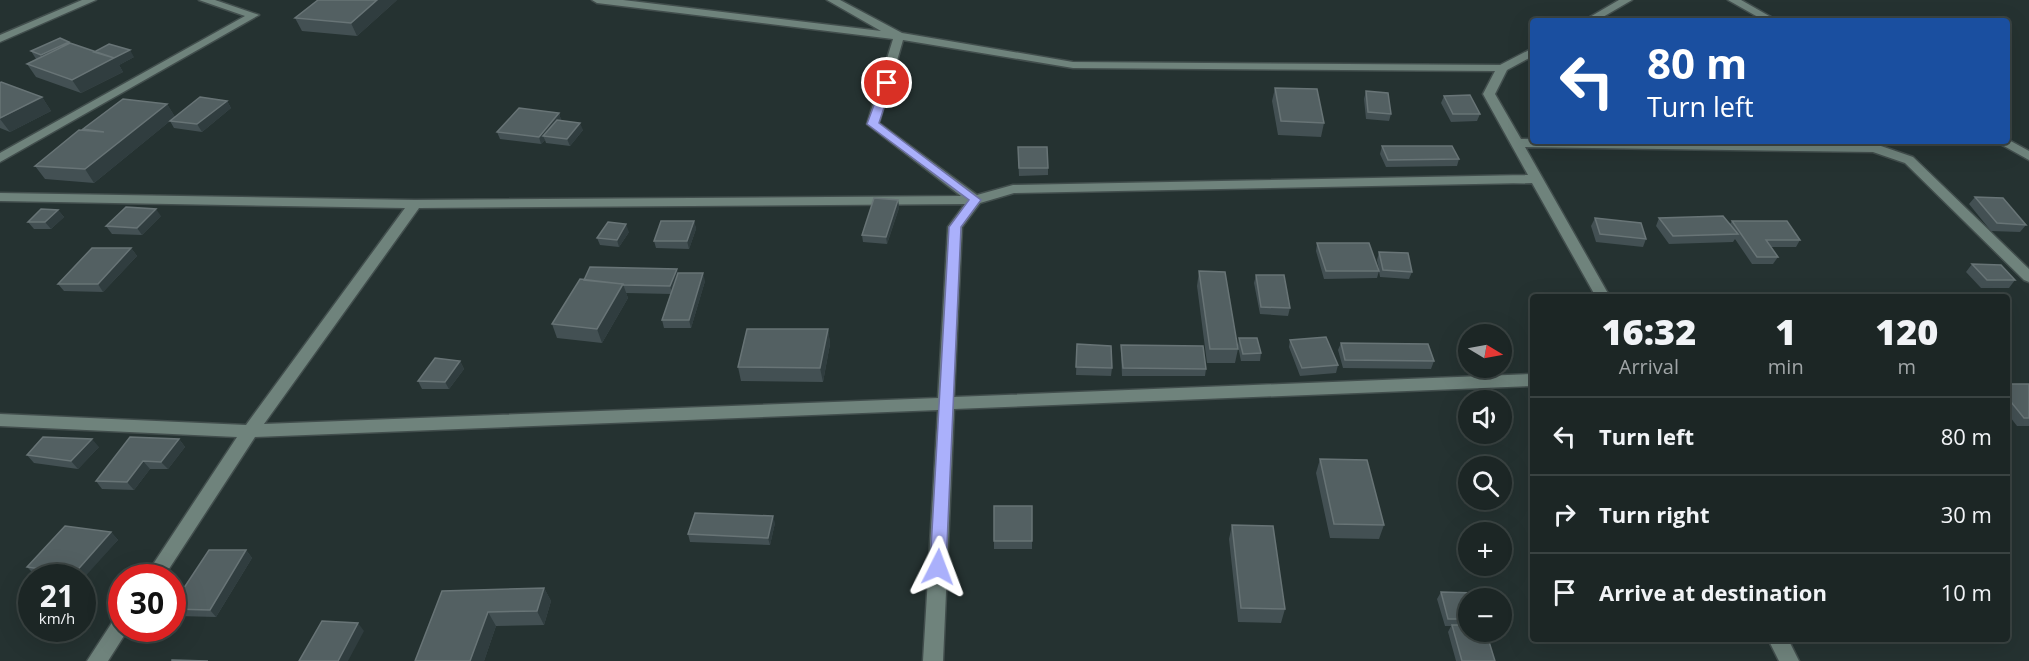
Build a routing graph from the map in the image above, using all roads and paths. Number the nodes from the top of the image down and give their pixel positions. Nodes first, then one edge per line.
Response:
1 (91, 0) edge
2 (204, 0) edge
3 (597, 0) edge
4 (832, 0) edge
5 (1627, 0) edge
6 (1733, 0) edge
7 (1594, 18) edge
8 (1767, 18) edge
9 (899, 36) junction
10 (0, 39) edge
11 (1530, 53) edge
12 (1502, 68) junction
13 (1518, 143) junction
14 (1530, 143) edge
15 (1589, 144) edge
16 (2007, 144) edge
17 (2029, 156) edge
18 (0, 158) edge
19 (1537, 179) junction
20 (0, 197) edge
21 (975, 200) junction
22 (415, 204) junction
23 (2029, 277) edge
24 (1601, 294) edge
25 (1530, 380) edge
26 (947, 402) junction
27 (0, 420) edge
28 (250, 431) junction
29 (162, 564) edge
30 (110, 642) edge
31 (1780, 642) edge
32 (97, 661) edge
33 (933, 661) edge
34 (1789, 661) edge

1 - 10 street
2 - 18 street
3 - 9 street
4 - 9 street
5 - 7 street
6 - 8 street
9 - 12 street
9 - 21 street
11 - 12 street
12 - 13 street
13 - 14 street
13 - 19 street
15 - 23 street
16 - 17 street
19 - 21 street
19 - 24 street
20 - 22 street
21 - 22 street
21 - 26 street
22 - 28 street
25 - 26 street
26 - 28 street
26 - 33 street
27 - 28 street
28 - 29 street
30 - 32 street
31 - 34 street

